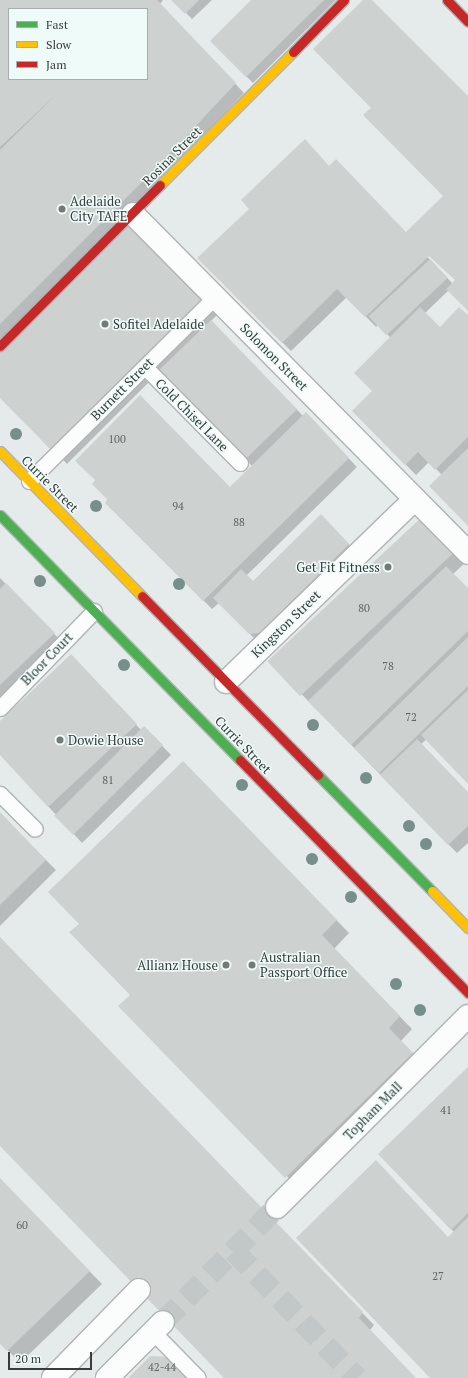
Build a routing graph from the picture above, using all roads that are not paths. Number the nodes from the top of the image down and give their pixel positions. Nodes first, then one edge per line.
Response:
1 (344, 0) edge
2 (447, 0) edge
3 (468, 22) edge
4 (133, 214) junction
5 (215, 297) junction
6 (0, 346) edge
7 (145, 367) junction
8 (0, 452) edge
9 (240, 463) dead end
10 (30, 481) junction
11 (415, 499) junction
12 (0, 515) edge
13 (468, 553) edge
14 (94, 611) junction
15 (226, 682) junction
16 (0, 708) edge
17 (0, 794) edge
18 (35, 829) dead end
19 (468, 928) edge
20 (468, 993) edge
21 (468, 1016) edge
22 (277, 1207) tunnel mouth
23 (139, 1290) dead end
24 (158, 1327) joint
25 (53, 1378) edge
26 (107, 1378) edge
27 (198, 1378) edge

1 - 4 main road, Rosina Street
2 - 3 main road
4 - 5 street, Solomon Street
4 - 6 main road, Rosina Street
5 - 7 lane, Burnett Street
5 - 11 street, Solomon Street
7 - 9 lane, Cold Chisel Lane
7 - 10 lane, Burnett Street
8 - 10 main road, Currie Street
10 - 15 main road, Currie Street
11 - 13 street, Solomon Street
11 - 15 street, Kingston Street
12 - 14 main road, Currie Street
14 - 16 lane, Bloor Court
14 - 20 main road, Currie Street
15 - 19 main road, Currie Street
17 - 18 lane
21 - 22 street, Topham Mall
23 - 25 street
24 - 26 street
24 - 27 lane

